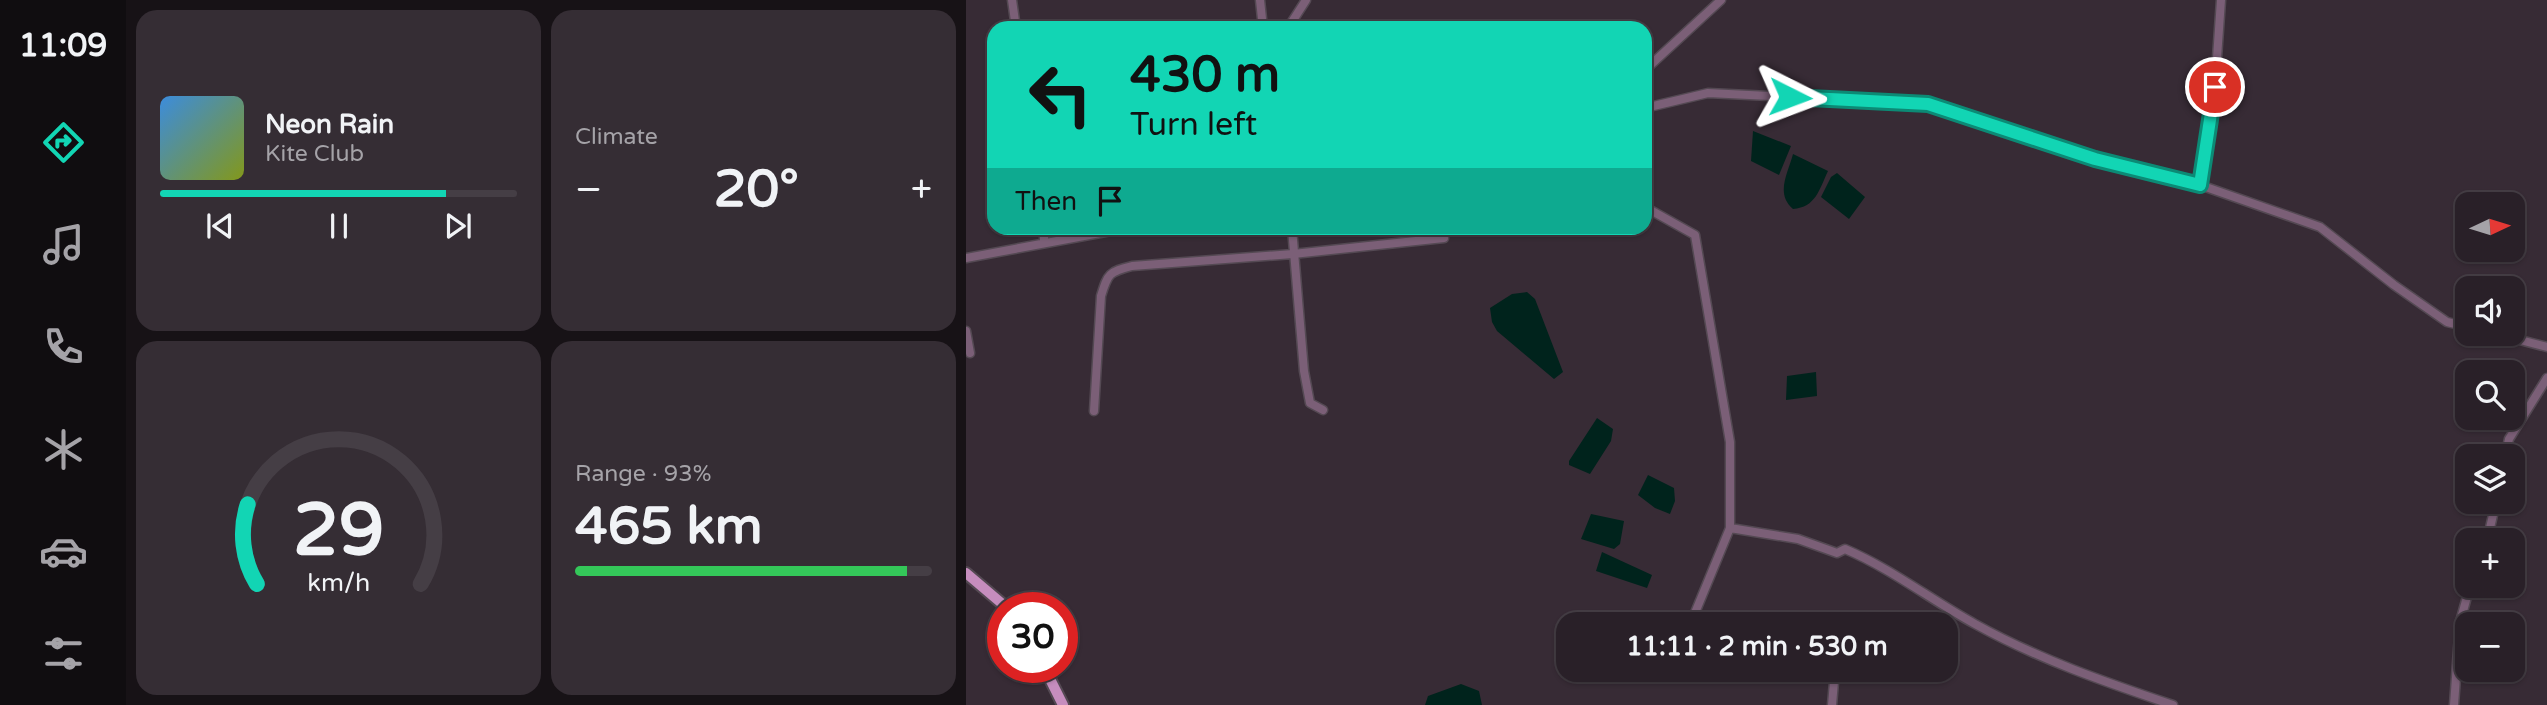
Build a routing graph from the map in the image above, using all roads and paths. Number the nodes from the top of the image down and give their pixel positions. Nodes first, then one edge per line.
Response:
1 (1012, 0) edge
2 (1260, 0) edge
3 (1306, 0) edge
4 (1721, 0) edge
5 (2221, 0) edge
6 (1015, 21) edge
7 (1262, 21) edge
8 (1293, 21) edge
9 (1652, 64) edge
10 (1652, 106) edge
11 (2200, 185) junction
12 (1652, 211) edge
13 (1044, 235) edge
14 (1086, 235) edge
15 (1292, 235) edge
16 (1444, 238) dead end
17 (1044, 242) junction
18 (1293, 254) junction
19 (966, 258) edge
20 (2455, 324) edge
21 (966, 331) edge
22 (2525, 341) edge
23 (2547, 347) edge
24 (970, 353) dead end
25 (2547, 379) edge
26 (1323, 410) dead end
27 (1094, 411) dead end
28 (2508, 444) edge
29 (1730, 528) junction
30 (966, 573) edge
31 (988, 592) edge
32 (2467, 598) edge
33 (1695, 612) edge
34 (1834, 682) edge
35 (1052, 683) edge
36 (1063, 705) edge
37 (1832, 705) edge
38 (2174, 705) edge
39 (2454, 705) edge

1 - 6 street
2 - 7 street
3 - 8 street
4 - 9 street
5 - 11 street
10 - 11 street
11 - 20 street
12 - 29 street
13 - 17 street
14 - 17 street
15 - 18 street
16 - 18 street
17 - 19 street
18 - 26 street
18 - 27 street
21 - 24 street
22 - 23 street
25 - 28 street
29 - 33 street
29 - 38 street
30 - 31 main road
32 - 39 street
34 - 37 street
35 - 36 main road

